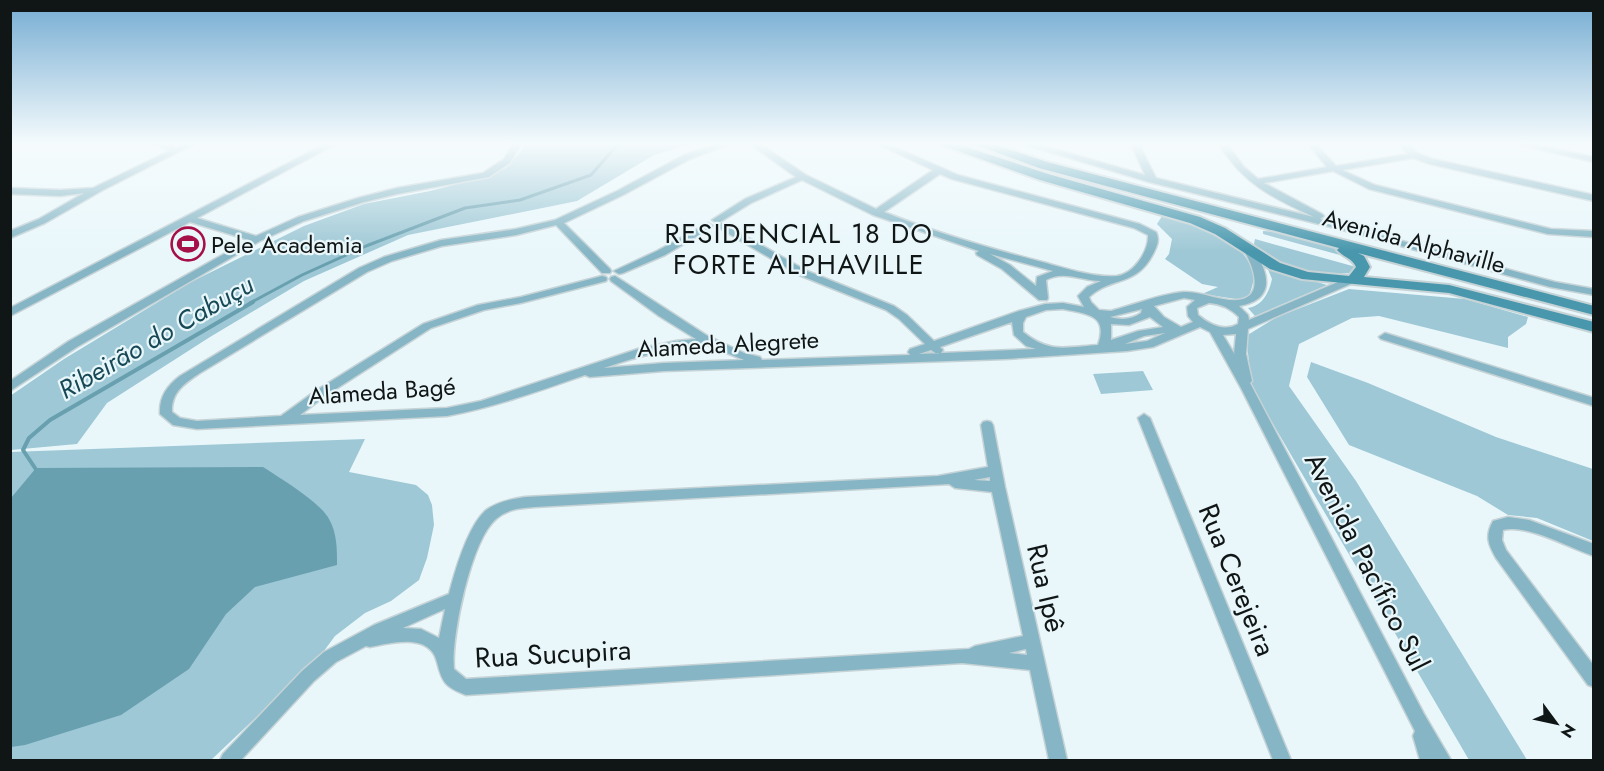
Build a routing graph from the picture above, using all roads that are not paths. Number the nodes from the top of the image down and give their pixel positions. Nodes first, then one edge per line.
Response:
1 (116, 180) edge
2 (263, 180) edge
3 (459, 180) edge
4 (644, 180) edge
5 (795, 180) edge
6 (808, 180) edge
7 (925, 180) edge
8 (970, 180) edge
9 (1054, 180) edge
10 (1099, 180) edge
11 (1152, 180) edge
12 (1267, 180) edge
13 (1353, 180) edge
14 (1511, 180) edge
15 (1255, 182) joint
16 (100, 188) junction
17 (10, 191) edge
18 (60, 193) junction
19 (1593, 198) edge
20 (1287, 201) junction
21 (72, 202) junction
22 (1272, 209) junction
23 (876, 213) junction
24 (189, 219) junction
25 (558, 222) junction
26 (716, 224) junction
27 (1342, 227) junction
28 (1282, 229) junction
29 (1593, 234) edge
30 (10, 235) edge
31 (944, 237) junction
32 (257, 238) junction
33 (1324, 241) junction
34 (1248, 249) junction
35 (1136, 272) junction
36 (1070, 273) junction
37 (604, 275) junction
38 (617, 275) junction
39 (1349, 280) junction
40 (1593, 292) edge
41 (1083, 296) junction
42 (1044, 301) junction
43 (1222, 302) junction
44 (1148, 306) junction
45 (1593, 311) edge
46 (10, 313) edge
47 (1023, 314) junction
48 (667, 315) junction
49 (1098, 315) junction
50 (1200, 323) junction
51 (1243, 327) junction
52 (1183, 328) junction
53 (1593, 328) edge
54 (1214, 329) junction
55 (1385, 337) dead end
56 (956, 338) junction
57 (710, 341) junction
58 (672, 345) junction
59 (932, 347) junction
60 (1103, 348) junction
61 (1062, 350) junction
62 (633, 354) junction
63 (734, 354) junction
64 (948, 355) junction
65 (970, 355) junction
66 (890, 358) junction
67 (781, 363) junction
68 (725, 365) junction
69 (633, 369) junction
70 (568, 376) junction
71 (341, 381) junction
72 (10, 387) edge
73 (1247, 388) junction
74 (1593, 402) edge
75 (326, 418) junction
76 (1144, 418) dead end
77 (285, 420) junction
78 (987, 425) dead end
79 (995, 471) junction
80 (939, 481) junction
81 (998, 487) junction
82 (1593, 550) edge
83 (455, 598) junction
84 (363, 641) junction
85 (1032, 641) junction
86 (444, 656) junction
87 (962, 656) junction
88 (1037, 663) junction
89 (1593, 680) edge
90 (1418, 720) junction
91 (229, 760) edge
92 (1058, 760) edge
93 (1282, 760) edge
94 (1429, 760) edge
95 (1438, 760) edge

1 - 16 street
2 - 24 street
3 - 32 street
4 - 25 street
5 - 26 street
6 - 23 street
7 - 23 street
8 - 35 street
9 - 34 main road
10 - 28 main road, Avenida Alphaville
11 - 22 street
12 - 15 street
13 - 29 street
14 - 19 street
15 - 20 street
16 - 18 street
16 - 21 street
17 - 18 street
18 - 21 street
20 - 22 street
20 - 27 street
21 - 30 street
22 - 27 street
23 - 31 street
24 - 32 street
24 - 46 street
25 - 37 street
25 - 77 street, Alameda Bagé
26 - 38 street
26 - 59 street
27 - 40 street
28 - 33 main road, Avenida Alphaville
28 - 34 main road
31 - 36 street
31 - 42 street
32 - 72 street
33 - 39 main road
33 - 45 main road, Avenida Alphaville
34 - 39 main road
34 - 43 street
35 - 36 street
35 - 41 street
36 - 41 street
36 - 42 street
37 - 38 street
37 - 71 street
38 - 48 street
39 - 51 street
39 - 53 main road, Avenida Alphaville
41 - 49 street
42 - 47 street, Alameda Alegrete
42 - 49 street, Alameda Alegrete
43 - 44 street, Alameda Alegrete
43 - 50 street
43 - 51 street
44 - 49 street, Alameda Alegrete
44 - 52 street
47 - 56 street, Alameda Alegrete
47 - 61 street, Alameda Alegrete
48 - 57 street
48 - 58 street
49 - 60 street
50 - 52 street, Alameda Alegrete
50 - 54 street
51 - 54 street
51 - 73 street, Avenida Pacífico Sul
52 - 60 street, Alameda Alegrete
54 - 73 street, Avenida Pacífico Sul
55 - 74 street
56 - 59 street, Alameda Alegrete
56 - 65 street
57 - 58 street, Alameda Bagé
57 - 63 street
58 - 62 street, Alameda Bagé
59 - 64 street
59 - 66 street, Alameda Alegrete
60 - 61 street, Alameda Alegrete
61 - 65 street, Alameda Alegrete
62 - 69 street
62 - 70 street, Alameda Bagé
63 - 67 street
63 - 68 street
64 - 65 street, Alameda Alegrete
64 - 66 street, Alameda Alegrete
66 - 67 street, Alameda Alegrete
67 - 68 street, Alameda Alegrete
68 - 69 street, Alameda Alegrete
69 - 70 street, Alameda Alegrete
70 - 75 street, Alameda Bagé
71 - 75 street
71 - 77 street
73 - 90 street, Avenida Pacífico Sul
75 - 77 street, Alameda Bagé
76 - 93 street, Rua Cerejeira
78 - 79 street, Rua Ipê
79 - 80 street, Rua Sucupira
79 - 81 street, Rua Ipê
80 - 81 street, Rua Sucupira
80 - 83 street, Rua Sucupira
81 - 85 street, Rua Ipê
82 - 89 street
83 - 84 street
83 - 86 street, Rua Sucupira
84 - 86 street
84 - 91 street
85 - 87 street, Rua Sucupira
85 - 88 street, Rua Ipê
86 - 87 street, Rua Sucupira
87 - 88 street, Rua Sucupira
88 - 92 street, Rua Ipê
90 - 94 street
90 - 95 street, Avenida Pacífico Sul

